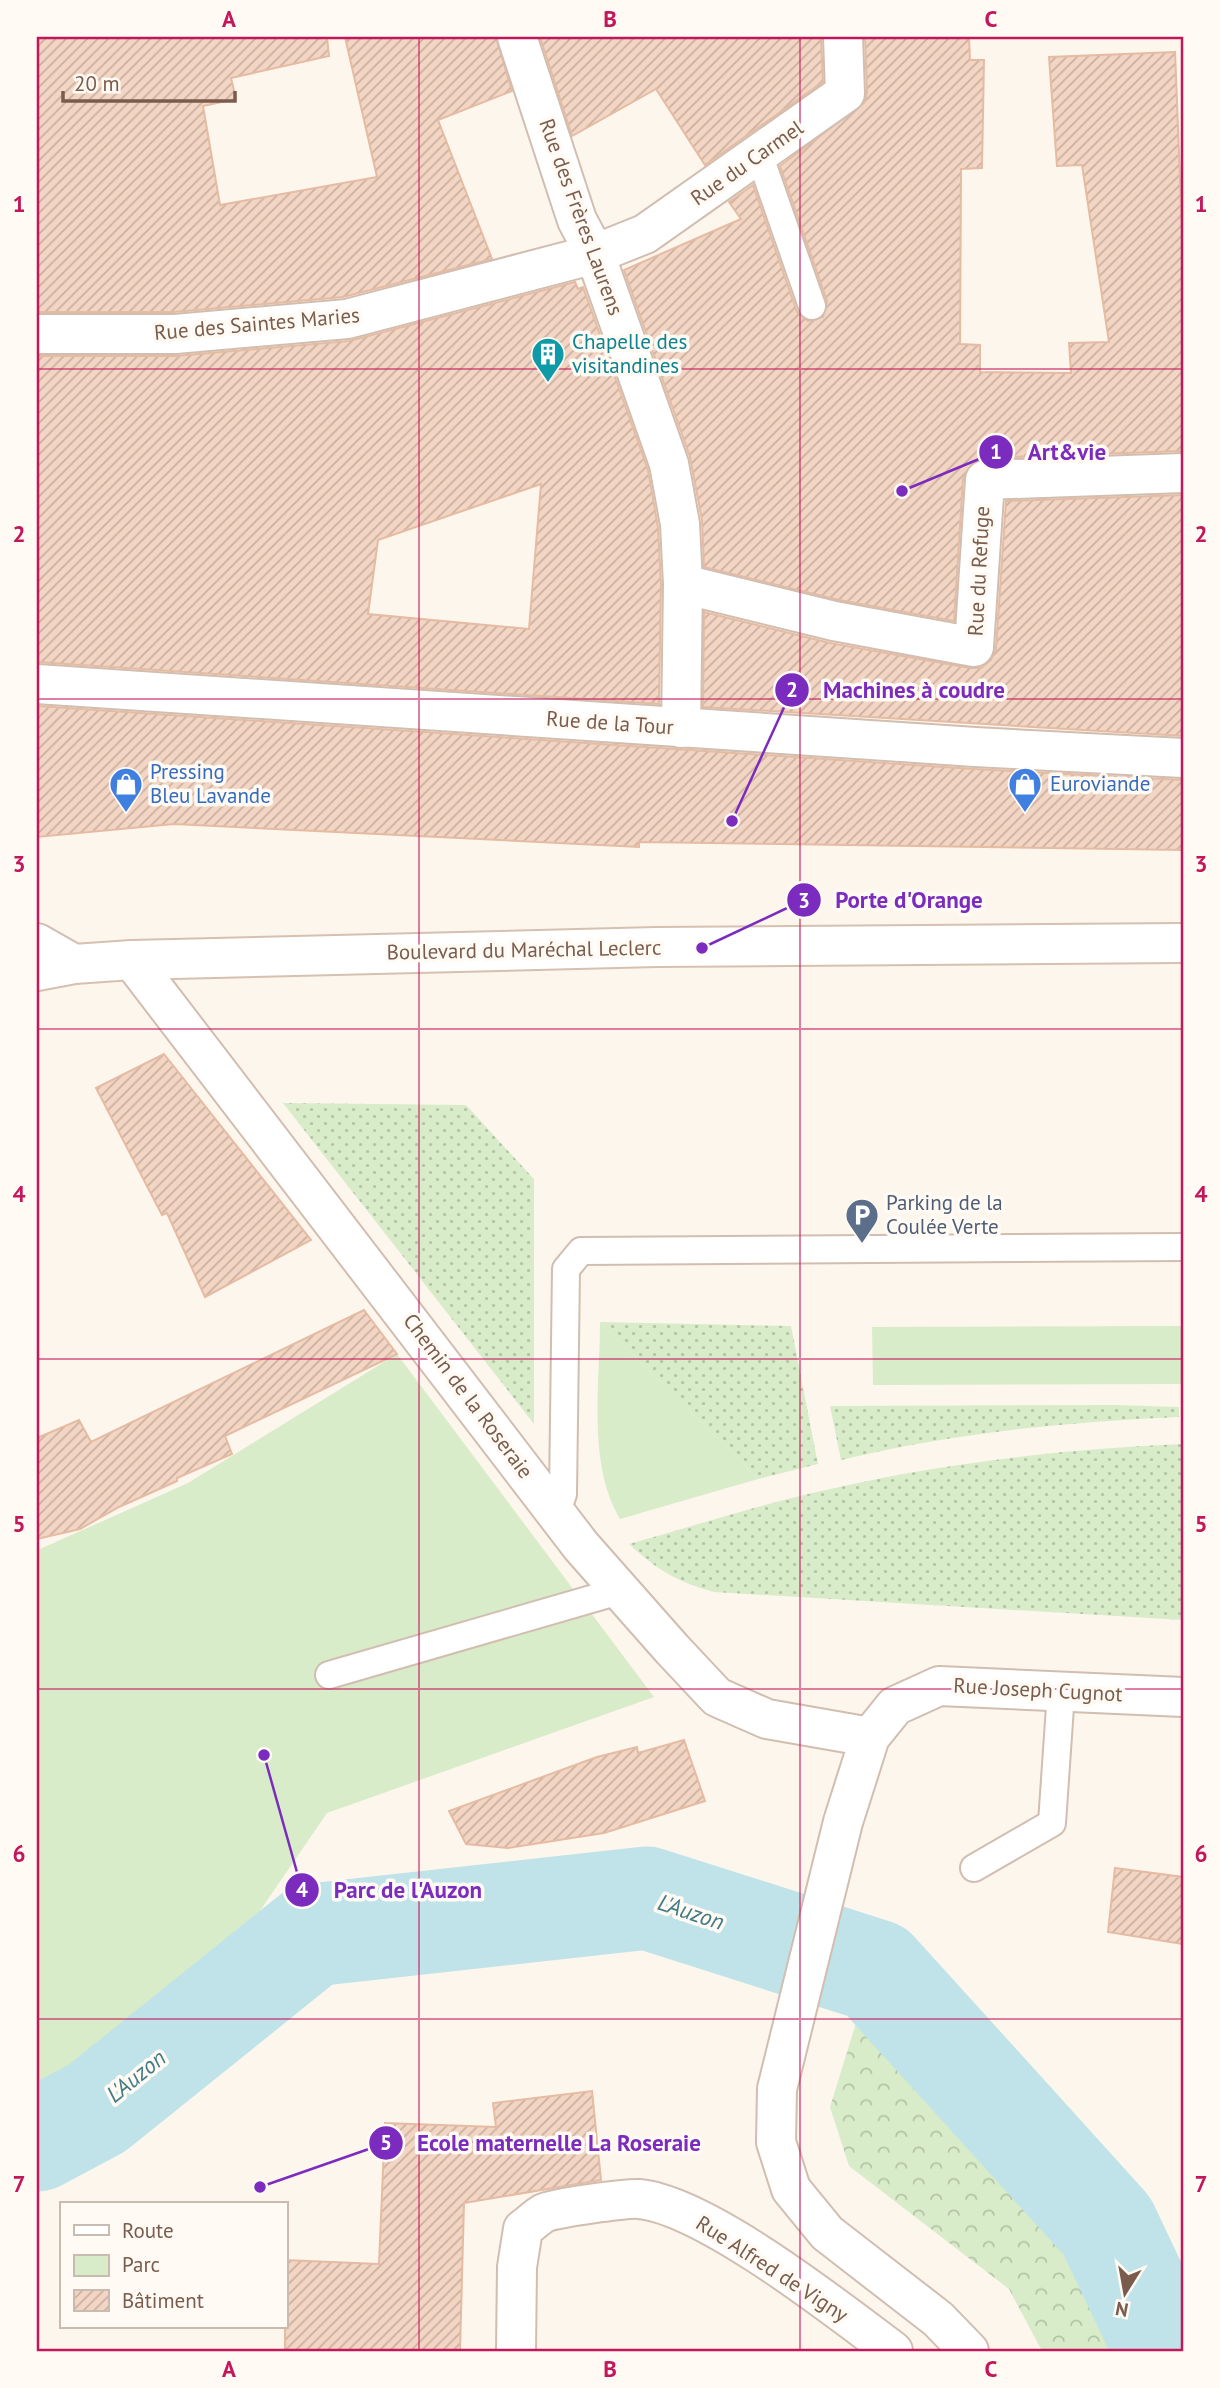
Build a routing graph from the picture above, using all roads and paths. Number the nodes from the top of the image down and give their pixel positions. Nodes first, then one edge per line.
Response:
1 (517, 37) edge
2 (843, 37) edge
3 (759, 154) junction
4 (596, 254) junction
5 (812, 306) dead end
6 (37, 334) edge
7 (1183, 473) edge
8 (683, 583) junction
9 (37, 684) edge
10 (681, 728) junction
11 (1183, 758) edge
12 (37, 943) edge
13 (1183, 943) edge
14 (132, 960) junction
15 (74, 964) junction
16 (37, 971) edge
17 (37, 996) edge
18 (1183, 1247) edge
19 (557, 1512) junction
20 (619, 1591) junction
21 (329, 1675) dead end
22 (1061, 1692) junction
23 (1183, 1697) edge
24 (870, 1737) junction
25 (974, 1868) dead end
26 (516, 2351) edge
27 (893, 2351) edge
28 (969, 2351) edge

1 - 4 street, Rue des Frères Laurens
2 - 3 street, Rue du Carmel
3 - 4 street, Rue du Carmel
3 - 5 lane
4 - 6 street, Rue des Saintes Maries
4 - 8 street, Rue des Frères Laurens
7 - 8 street, Rue du Refuge
8 - 10 street, Rue des Frères Laurens
9 - 10 street, Rue de la Tour
10 - 11 street, Rue de la Tour
12 - 15 street
13 - 14 street, Boulevard du Maréchal Leclerc
14 - 15 street, Boulevard du Maréchal Leclerc
14 - 19 street, Chemin de la Roseraie
15 - 16 street, Boulevard du Maréchal Leclerc
15 - 17 street
18 - 19 lane
19 - 20 street, Chemin de la Roseraie
20 - 21 lane
20 - 24 street, Chemin de la Roseraie
22 - 23 street, Rue Joseph Cugnot
22 - 24 street, Rue Joseph Cugnot
22 - 25 lane
24 - 28 street
26 - 27 street, Rue Alfred de Vigny

